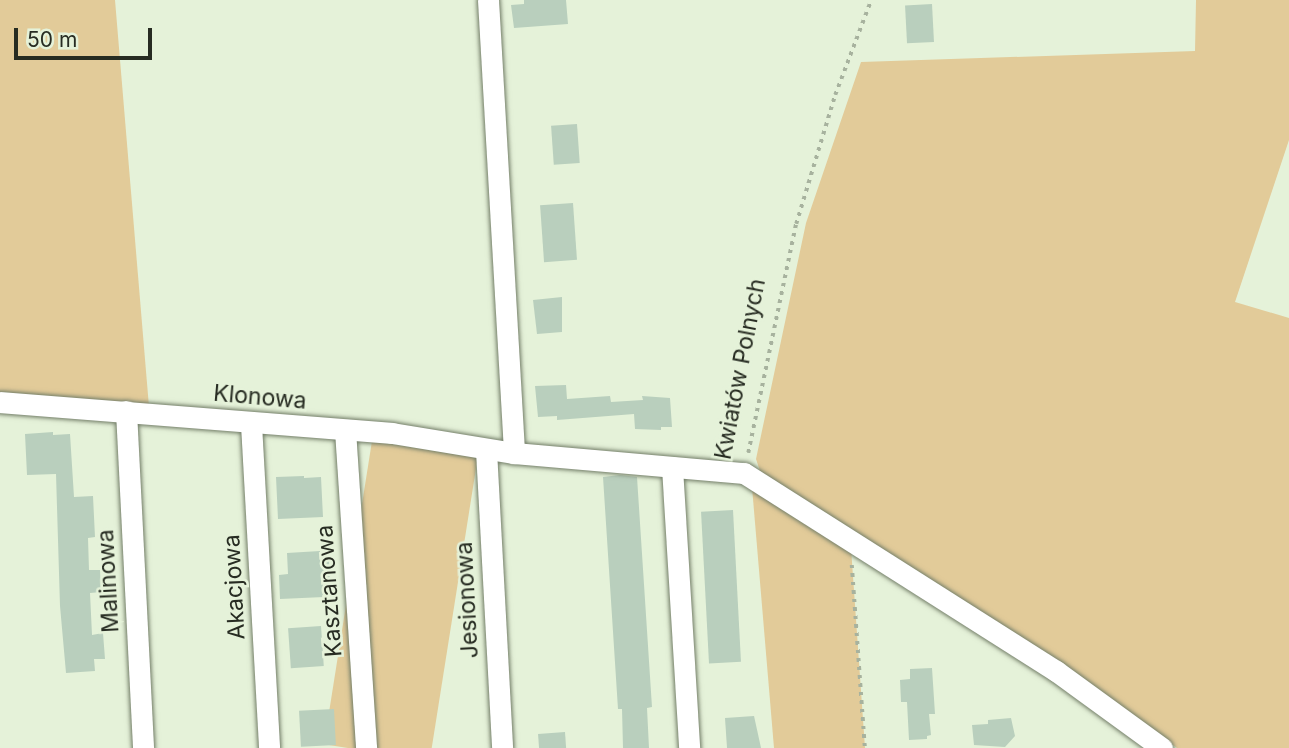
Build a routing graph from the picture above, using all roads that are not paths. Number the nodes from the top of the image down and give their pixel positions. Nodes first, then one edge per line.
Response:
1 (488, 0) edge
2 (0, 401) edge
3 (126, 411) junction
4 (251, 424) junction
5 (345, 430) junction
6 (486, 450) junction
7 (514, 453) junction
8 (672, 467) junction
9 (744, 473) joint
10 (143, 748) edge
11 (269, 748) edge
12 (366, 748) edge
13 (502, 748) edge
14 (689, 748) edge
15 (1162, 748) edge

1 - 7 street
2 - 3 street, Klonowa
3 - 4 street, Klonowa
3 - 10 street, Malinowa
4 - 5 street, Klonowa
4 - 11 street, Akacjowa
5 - 6 street, Klonowa
5 - 12 street, Kasztanowa
6 - 7 street, Klonowa
6 - 13 street, Jesionowa
7 - 8 street, Klonowa
8 - 9 street, Klonowa
8 - 14 street
9 - 15 street, Kwiatów Polnych

